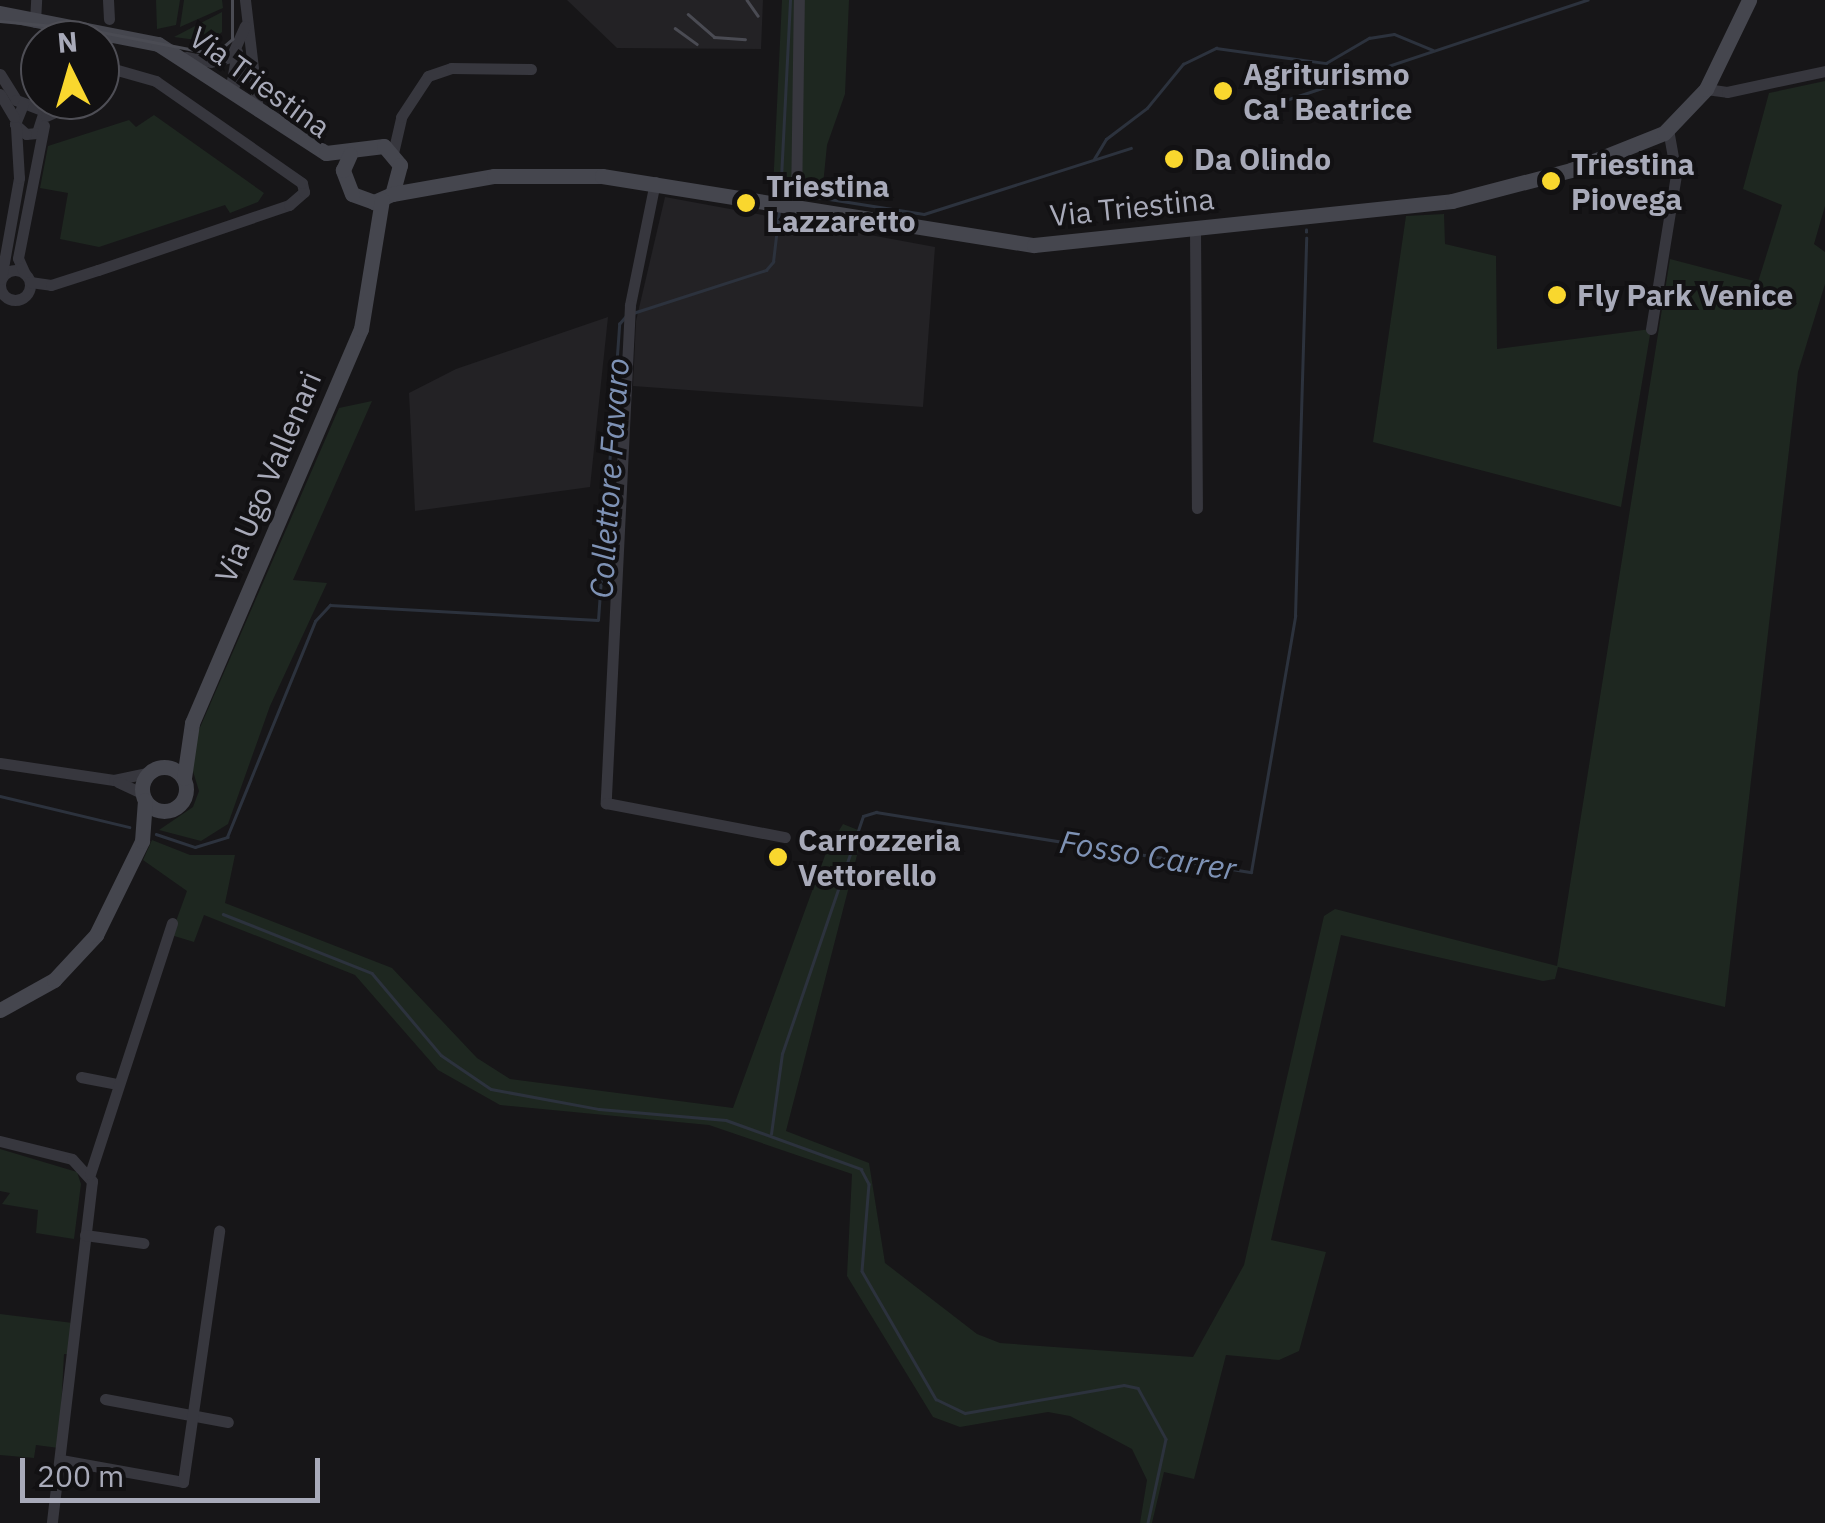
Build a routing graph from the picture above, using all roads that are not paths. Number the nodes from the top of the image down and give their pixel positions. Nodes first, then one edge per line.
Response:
1 (36, 0) edge
2 (108, 0) edge
3 (245, 0) edge
4 (799, 0) edge
5 (1749, 0) edge
6 (3, 16) edge
7 (109, 19) dead end
8 (35, 20) joint
9 (120, 36) edge
10 (244, 45) junction
11 (166, 48) junction
12 (531, 68) dead end
13 (120, 71) edge
14 (1825, 71) edge
15 (0, 74) edge
16 (1706, 88) junction
17 (230, 92) junction
18 (0, 94) edge
19 (20, 100) edge
20 (20, 111) edge
21 (261, 113) junction
22 (401, 117) junction
23 (45, 121) joint
24 (15, 122) junction
25 (1668, 130) junction
26 (373, 144) junction
27 (350, 154) junction
28 (397, 159) junction
29 (343, 180) junction
30 (440, 180) junction
31 (655, 182) junction
32 (387, 197) junction
33 (359, 199) junction
34 (794, 204) junction
35 (1194, 229) junction
36 (375, 248) junction
37 (28, 278) junction
38 (2, 279) edge
39 (2, 297) edge
40 (1651, 329) dead end
41 (1197, 508) dead end
42 (192, 723) junction
43 (0, 764) edge
44 (153, 770) junction
45 (184, 778) junction
46 (114, 780) junction
47 (144, 796) junction
48 (171, 810) junction
49 (785, 838) dead end
50 (142, 841) junction
51 (172, 923) dead end
52 (0, 1010) edge
53 (81, 1077) dead end
54 (116, 1084) junction
55 (0, 1140) edge
56 (89, 1171) junction
57 (219, 1230) dead end
58 (85, 1235) junction
59 (143, 1243) dead end
60 (104, 1399) dead end
61 (192, 1415) junction
62 (228, 1422) dead end
63 (61, 1460) junction
64 (52, 1523) edge

1 - 8 street
2 - 7 street
3 - 10 street
4 - 34 street
5 - 16 street, Via Triestina
6 - 8 street, Via Triestina
9 - 11 street, Via Triestina
10 - 11 street
10 - 17 street
10 - 21 street
11 - 17 street, Via Triestina
12 - 22 street
13 - 37 street
14 - 16 street
15 - 19 street
16 - 25 street, Via Triestina
17 - 21 street, Via Triestina
18 - 24 street
20 - 24 street
21 - 27 street
21 - 29 street, Via Triestina
22 - 26 street
22 - 28 street
23 - 24 street
23 - 37 street
24 - 38 street
25 - 35 street, Via Triestina
25 - 40 street
26 - 27 street
26 - 28 street
27 - 29 street
28 - 30 street, Via Triestina
28 - 32 street
29 - 33 street
30 - 31 street, Via Triestina
30 - 32 street, Via Triestina
31 - 34 street, Via Triestina
31 - 49 street
32 - 33 street
32 - 36 street, Via Ugo Vallenari
33 - 36 street, Via Ugo Vallenari
34 - 35 street, Via Triestina
35 - 41 street
36 - 42 street, Via Ugo Vallenari
37 - 38 street
37 - 39 street
38 - 39 street
42 - 44 street, Via Ugo Vallenari
42 - 45 street, Via Ugo Vallenari
43 - 46 street
44 - 45 street
44 - 46 street
44 - 47 street, Via Ugo Vallenari
45 - 48 street, Via Ugo Vallenari
46 - 47 street
47 - 48 street
47 - 50 street, Via Ugo Vallenari
48 - 50 street, Via Ugo Vallenari
50 - 52 street, Via Ugo Vallenari
51 - 54 street
53 - 54 street
54 - 56 street
55 - 56 street
56 - 58 street
57 - 61 street
58 - 59 street
58 - 63 street
60 - 61 street
61 - 62 street
61 - 63 street
63 - 64 street

